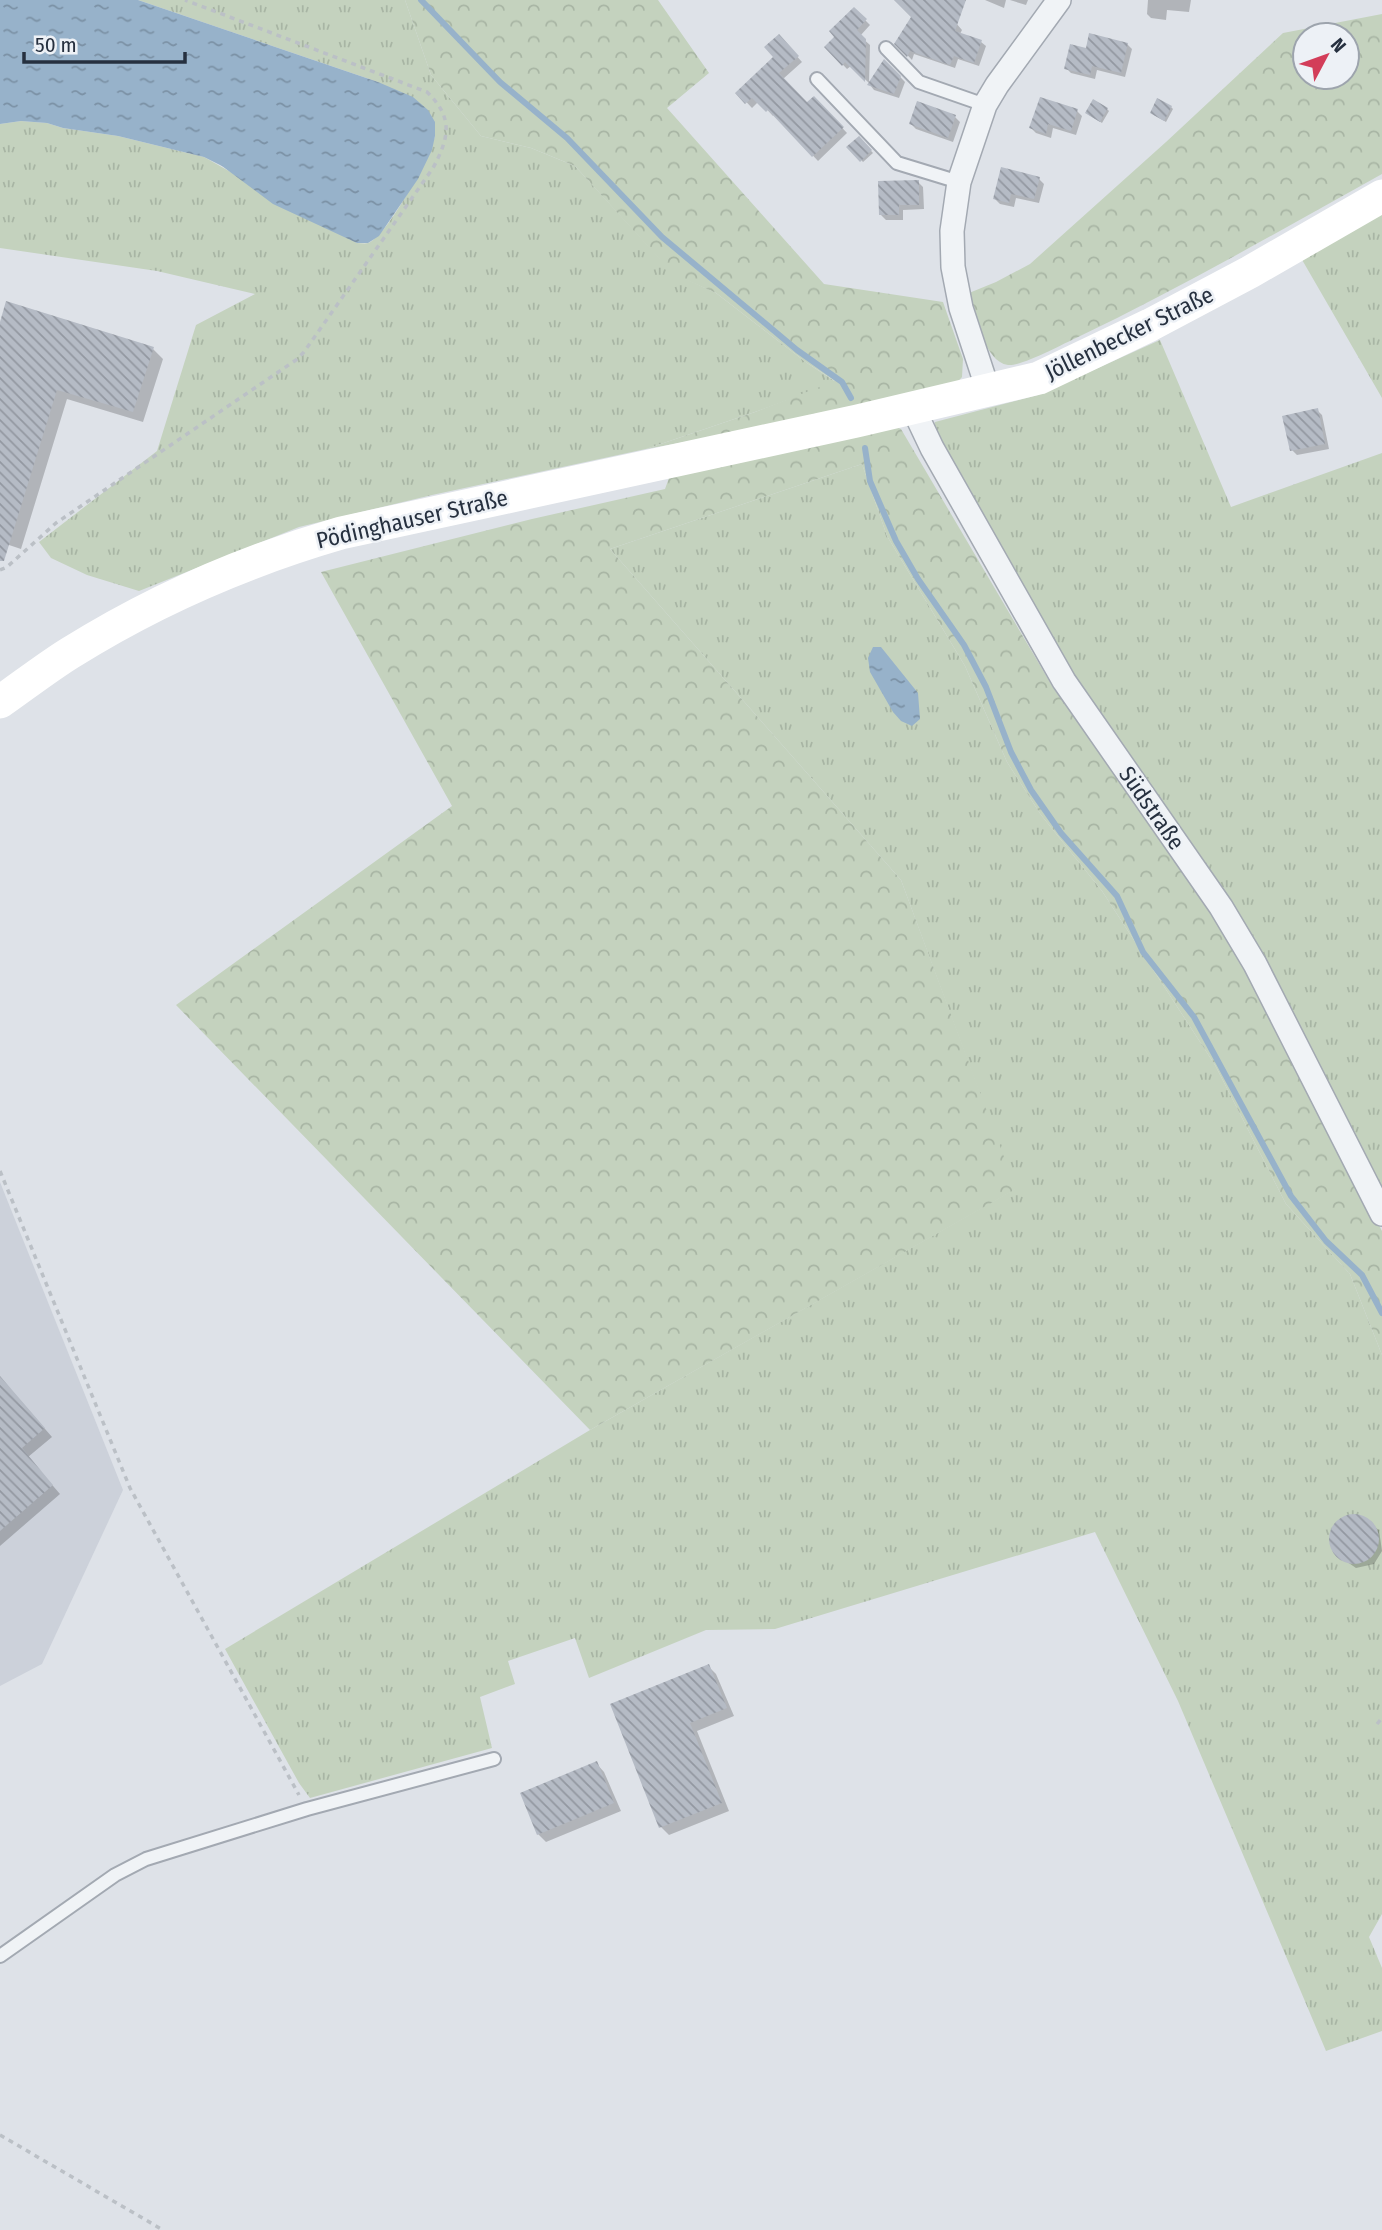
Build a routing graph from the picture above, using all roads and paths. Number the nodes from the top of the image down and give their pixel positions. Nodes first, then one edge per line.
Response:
1 (185, 0) edge
2 (1059, 0) edge
3 (886, 48) dead end
4 (817, 79) dead end
5 (985, 105) junction
6 (959, 182) junction
7 (1382, 196) edge
8 (988, 390) junction
9 (912, 408) junction
10 (857, 421) joint
11 (0, 570) edge
12 (0, 702) edge
13 (0, 1171) edge
14 (1382, 1214) edge
15 (1382, 1718) edge
16 (1377, 1724) dead end
17 (494, 1759) dead end
18 (307, 1810) junction
19 (0, 1956) edge
20 (0, 2135) edge
21 (163, 2230) edge

1 - 11 path
2 - 5 street
3 - 5 lane
4 - 6 lane
5 - 6 street
6 - 8 street
7 - 8 main road, Jöllenbecker Straße
8 - 9 main road, Jöllenbecker Straße
9 - 10 main road, Jöllenbecker Straße
9 - 14 street, Südstraße
10 - 12 main road, Pödinghauser Straße
13 - 18 path
15 - 16 path
17 - 18 lane
18 - 19 lane
20 - 21 path

